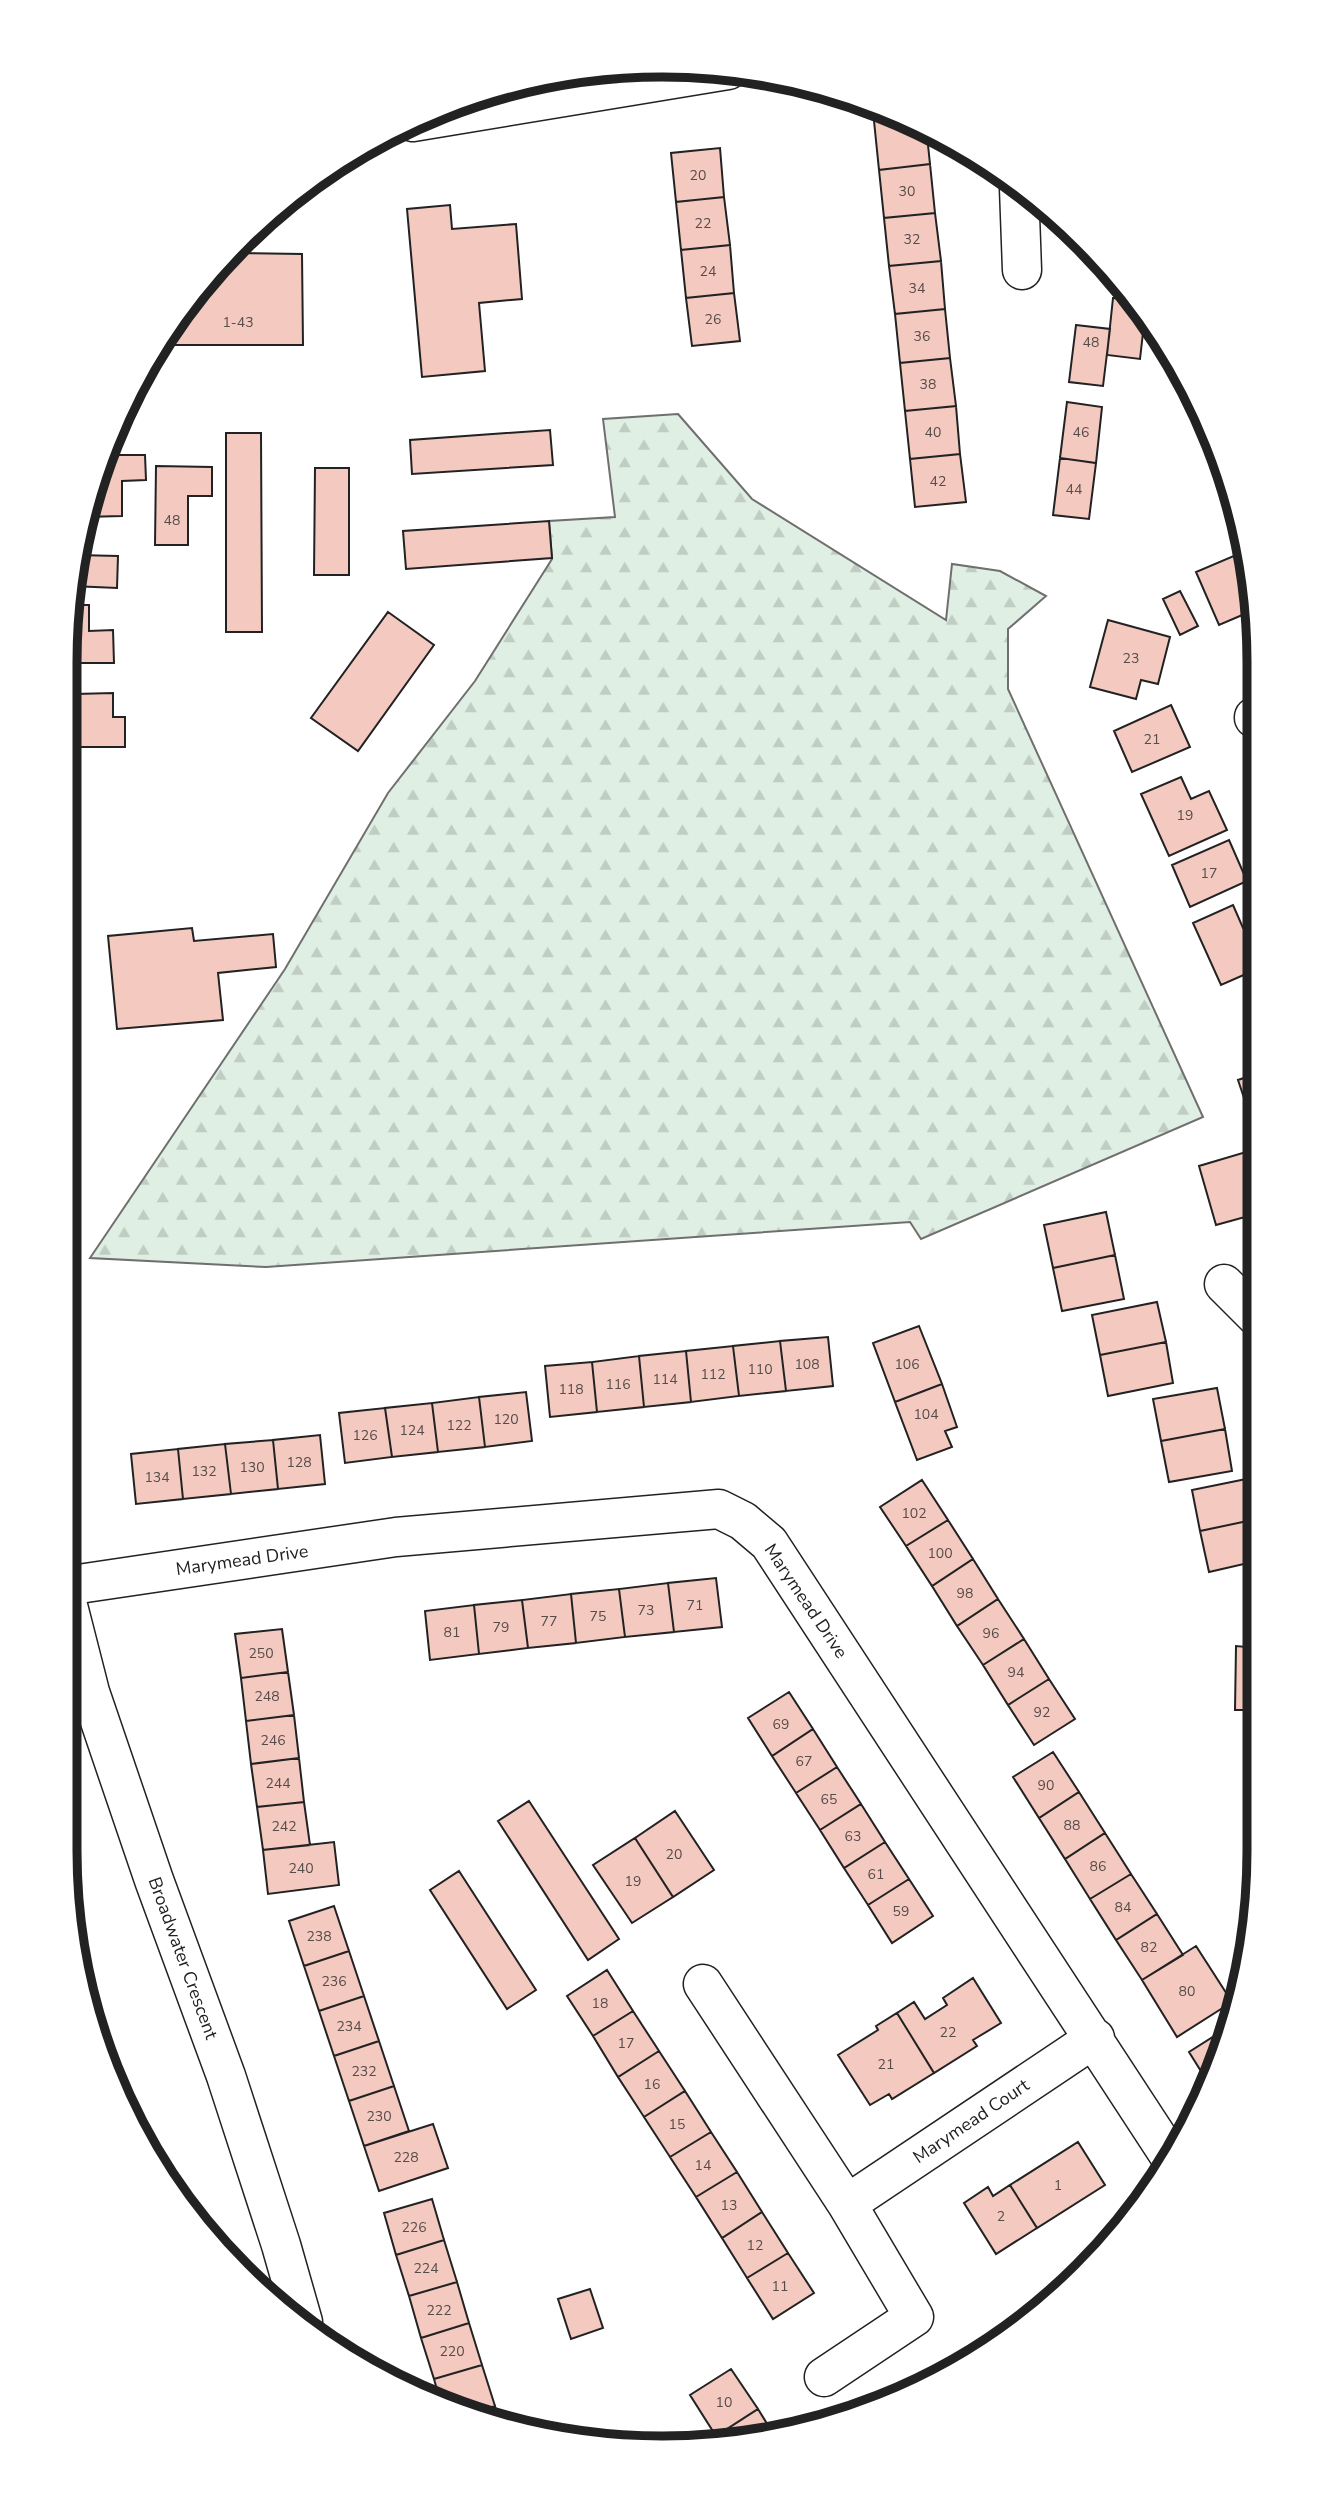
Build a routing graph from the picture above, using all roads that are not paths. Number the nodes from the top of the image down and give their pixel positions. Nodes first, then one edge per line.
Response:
1 (687, 78) edge
2 (456, 115) edge
3 (1020, 199) edge
4 (1023, 270) dead end
5 (1224, 1284) dead end
6 (1247, 1307) edge
7 (77, 1584) edge
8 (77, 1641) edge
9 (703, 1984) dead end
10 (1095, 2038) junction
11 (1166, 2149) edge
12 (847, 2204) junction
13 (300, 2310) edge
14 (824, 2377) dead end

1 - 2 street
3 - 4 street
5 - 6 street
7 - 10 street, Marymead Drive
8 - 13 street, Broadwater Crescent
9 - 12 street
10 - 11 street, Marymead Drive
10 - 12 street, Marymead Court
12 - 14 street

